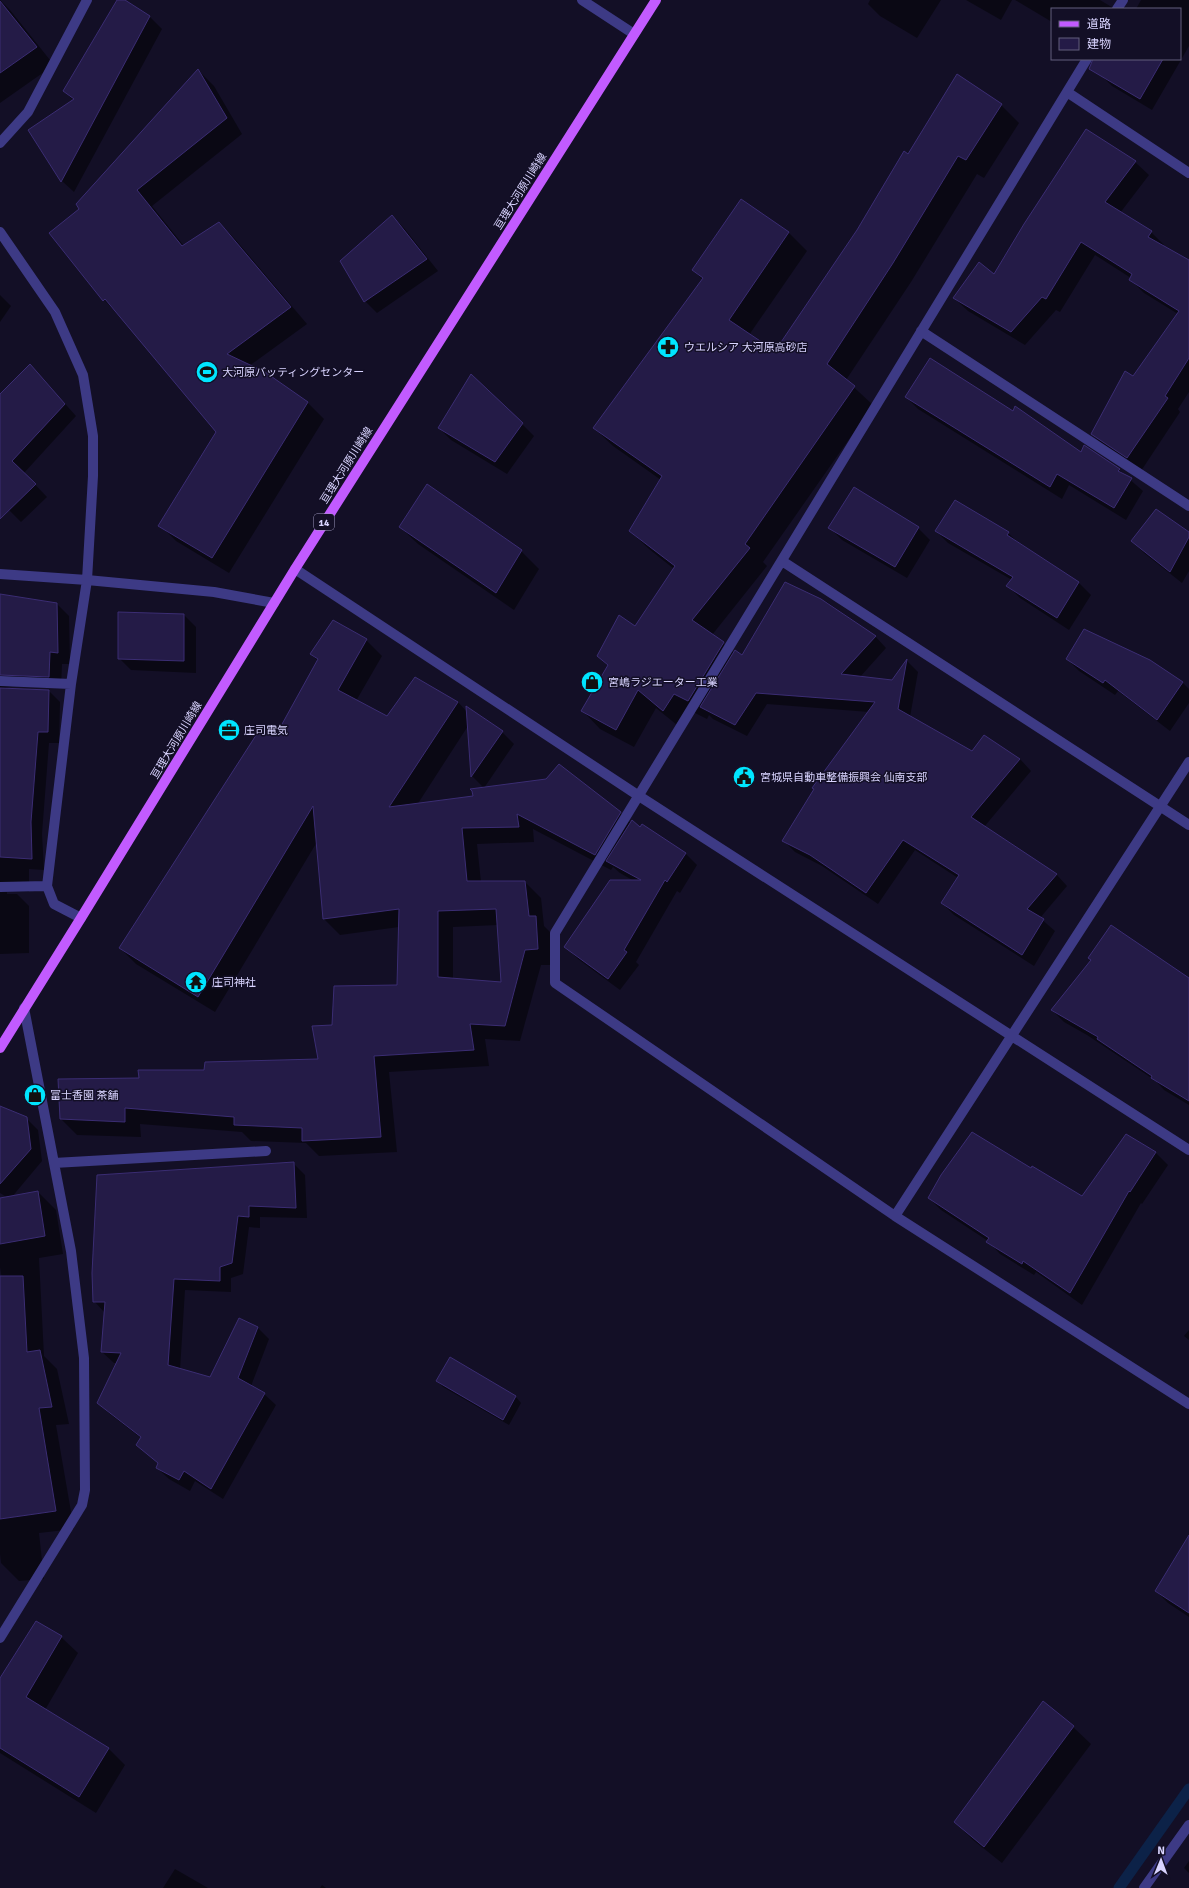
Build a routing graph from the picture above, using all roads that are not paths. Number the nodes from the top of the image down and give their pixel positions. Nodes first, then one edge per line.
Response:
1 (87, 0) edge
2 (582, 0) edge
3 (656, 0) edge
4 (634, 34) junction
5 (1086, 60) edge
6 (1067, 92) junction
7 (0, 143) edge
8 (1189, 173) edge
9 (0, 232) edge
10 (921, 331) junction
11 (1189, 506) edge
12 (782, 561) junction
13 (294, 569) junction
14 (0, 574) edge
15 (87, 580) junction
16 (274, 603) junction
17 (0, 681) edge
18 (71, 684) junction
19 (1189, 762) edge
20 (639, 796) junction
21 (1160, 806) junction
22 (1189, 824) edge
23 (47, 886) junction
24 (0, 887) edge
25 (81, 918) junction
26 (24, 1008) junction
27 (1012, 1036) junction
28 (0, 1048) edge
29 (1189, 1150) edge
30 (266, 1152) dead end
31 (54, 1163) junction
32 (895, 1216) junction
33 (1189, 1404) edge
34 (0, 1638) edge
35 (1189, 1825) edge
36 (1144, 1888) edge

1 - 7 street
2 - 4 street
3 - 4 main road, 亘理大河原川崎線 / 14
4 - 13 main road, 亘理大河原川崎線 / 14
5 - 6 street
6 - 8 street
6 - 10 street
9 - 15 street
10 - 11 street
10 - 12 street
12 - 20 street
12 - 21 street
13 - 16 main road, 亘理大河原川崎線 / 14
13 - 20 street
14 - 15 street
15 - 16 street
15 - 18 street
16 - 25 main road, 亘理大河原川崎線 / 14
17 - 18 street
18 - 23 street
19 - 21 street
20 - 27 street
20 - 32 street
21 - 22 street
21 - 27 street
23 - 24 street
23 - 25 street
25 - 26 main road, 亘理大河原川崎線 / 14
26 - 28 main road, 亘理大河原川崎線 / 14
26 - 31 street
27 - 29 street
27 - 32 street
30 - 31 street
31 - 34 street
32 - 33 street
35 - 36 street

